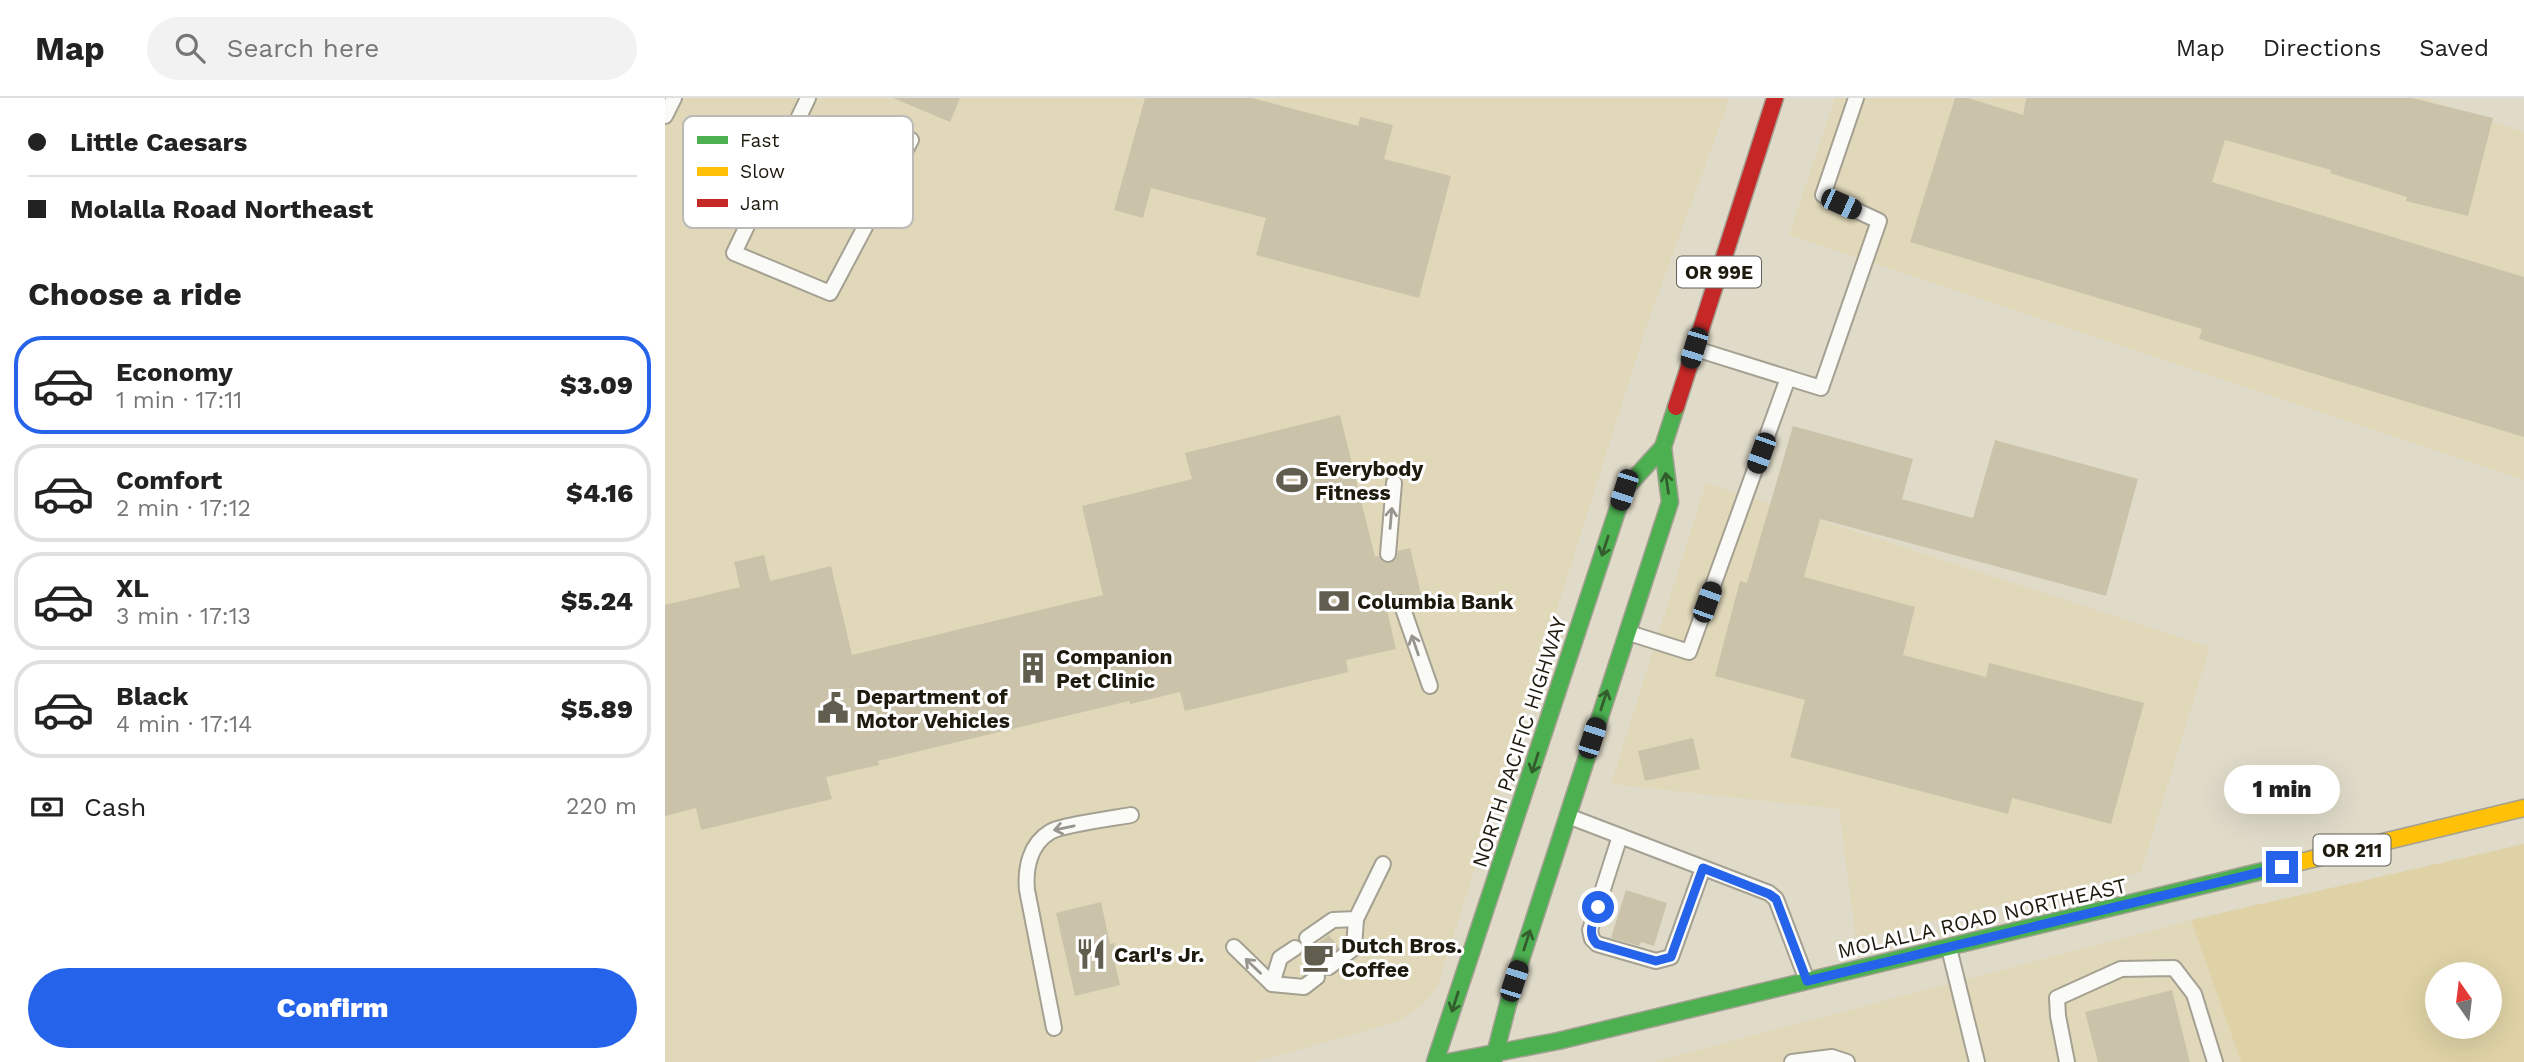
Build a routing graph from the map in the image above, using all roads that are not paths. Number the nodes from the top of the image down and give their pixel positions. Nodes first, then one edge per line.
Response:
1 (674, 98) edge
2 (808, 98) edge
3 (1775, 98) edge
4 (1856, 98) edge
5 (665, 116) edge
6 (799, 116) edge
7 (746, 228) edge
8 (864, 228) edge
9 (1694, 348) junction
10 (1788, 378) junction
11 (1663, 447) junction
12 (1394, 483) dead end
13 (1388, 554) dead end
14 (1401, 603) dead end
15 (1622, 630) junction
16 (1430, 687) dead end
17 (2524, 808) edge
18 (1131, 815) dead end
19 (1567, 816) junction
20 (1620, 836) junction
21 (1383, 864) dead end
22 (1703, 868) junction
23 (1356, 919) junction
24 (1307, 938) dead end
25 (1234, 947) dead end
26 (1949, 947) junction
27 (1295, 948) dead end
28 (1329, 967) dead end
29 (1317, 977) dead end
30 (1807, 981) junction
31 (1272, 984) junction
32 (1054, 1028) dead end
33 (1495, 1058) edge
34 (1436, 1062) edge
35 (1448, 1062) edge
36 (1792, 1062) edge
37 (1847, 1062) edge
38 (1977, 1062) edge
39 (2067, 1062) edge
40 (2215, 1062) edge

1 - 5 lane
2 - 6 lane
3 - 9 main road, NORTH PACIFIC HIGHWAY / OR 99E
4 - 10 lane
7 - 8 lane
9 - 10 lane
9 - 11 main road, NORTH PACIFIC HIGHWAY / OR 99E
10 - 15 lane
15 -> 11 main road, NORTH PACIFIC HIGHWAY / OR 99E
11 -> 34 main road, NORTH PACIFIC HIGHWAY / OR 99E
13 -> 12 lane
16 -> 14 lane
19 -> 15 main road, NORTH PACIFIC HIGHWAY / OR 99E
17 - 26 main road, MOLALLA ROAD NORTHEAST / OR 211
18 -> 32 lane
19 - 20 lane
33 -> 19 main road, NORTH PACIFIC HIGHWAY / OR 99E
20 - 22 lane
20 - 22 lane
21 - 23 lane
22 - 30 lane
23 - 24 lane
23 - 28 lane
31 -> 25 lane
26 - 30 main road, MOLALLA ROAD NORTHEAST / OR 211
26 - 38 lane
27 - 31 lane
29 - 31 lane
30 - 33 main road, MOLALLA ROAD NORTHEAST / OR 211
33 - 35 main road, MOLALLA ROAD NORTHEAST / OR 211
36 - 37 lane
39 - 40 lane

